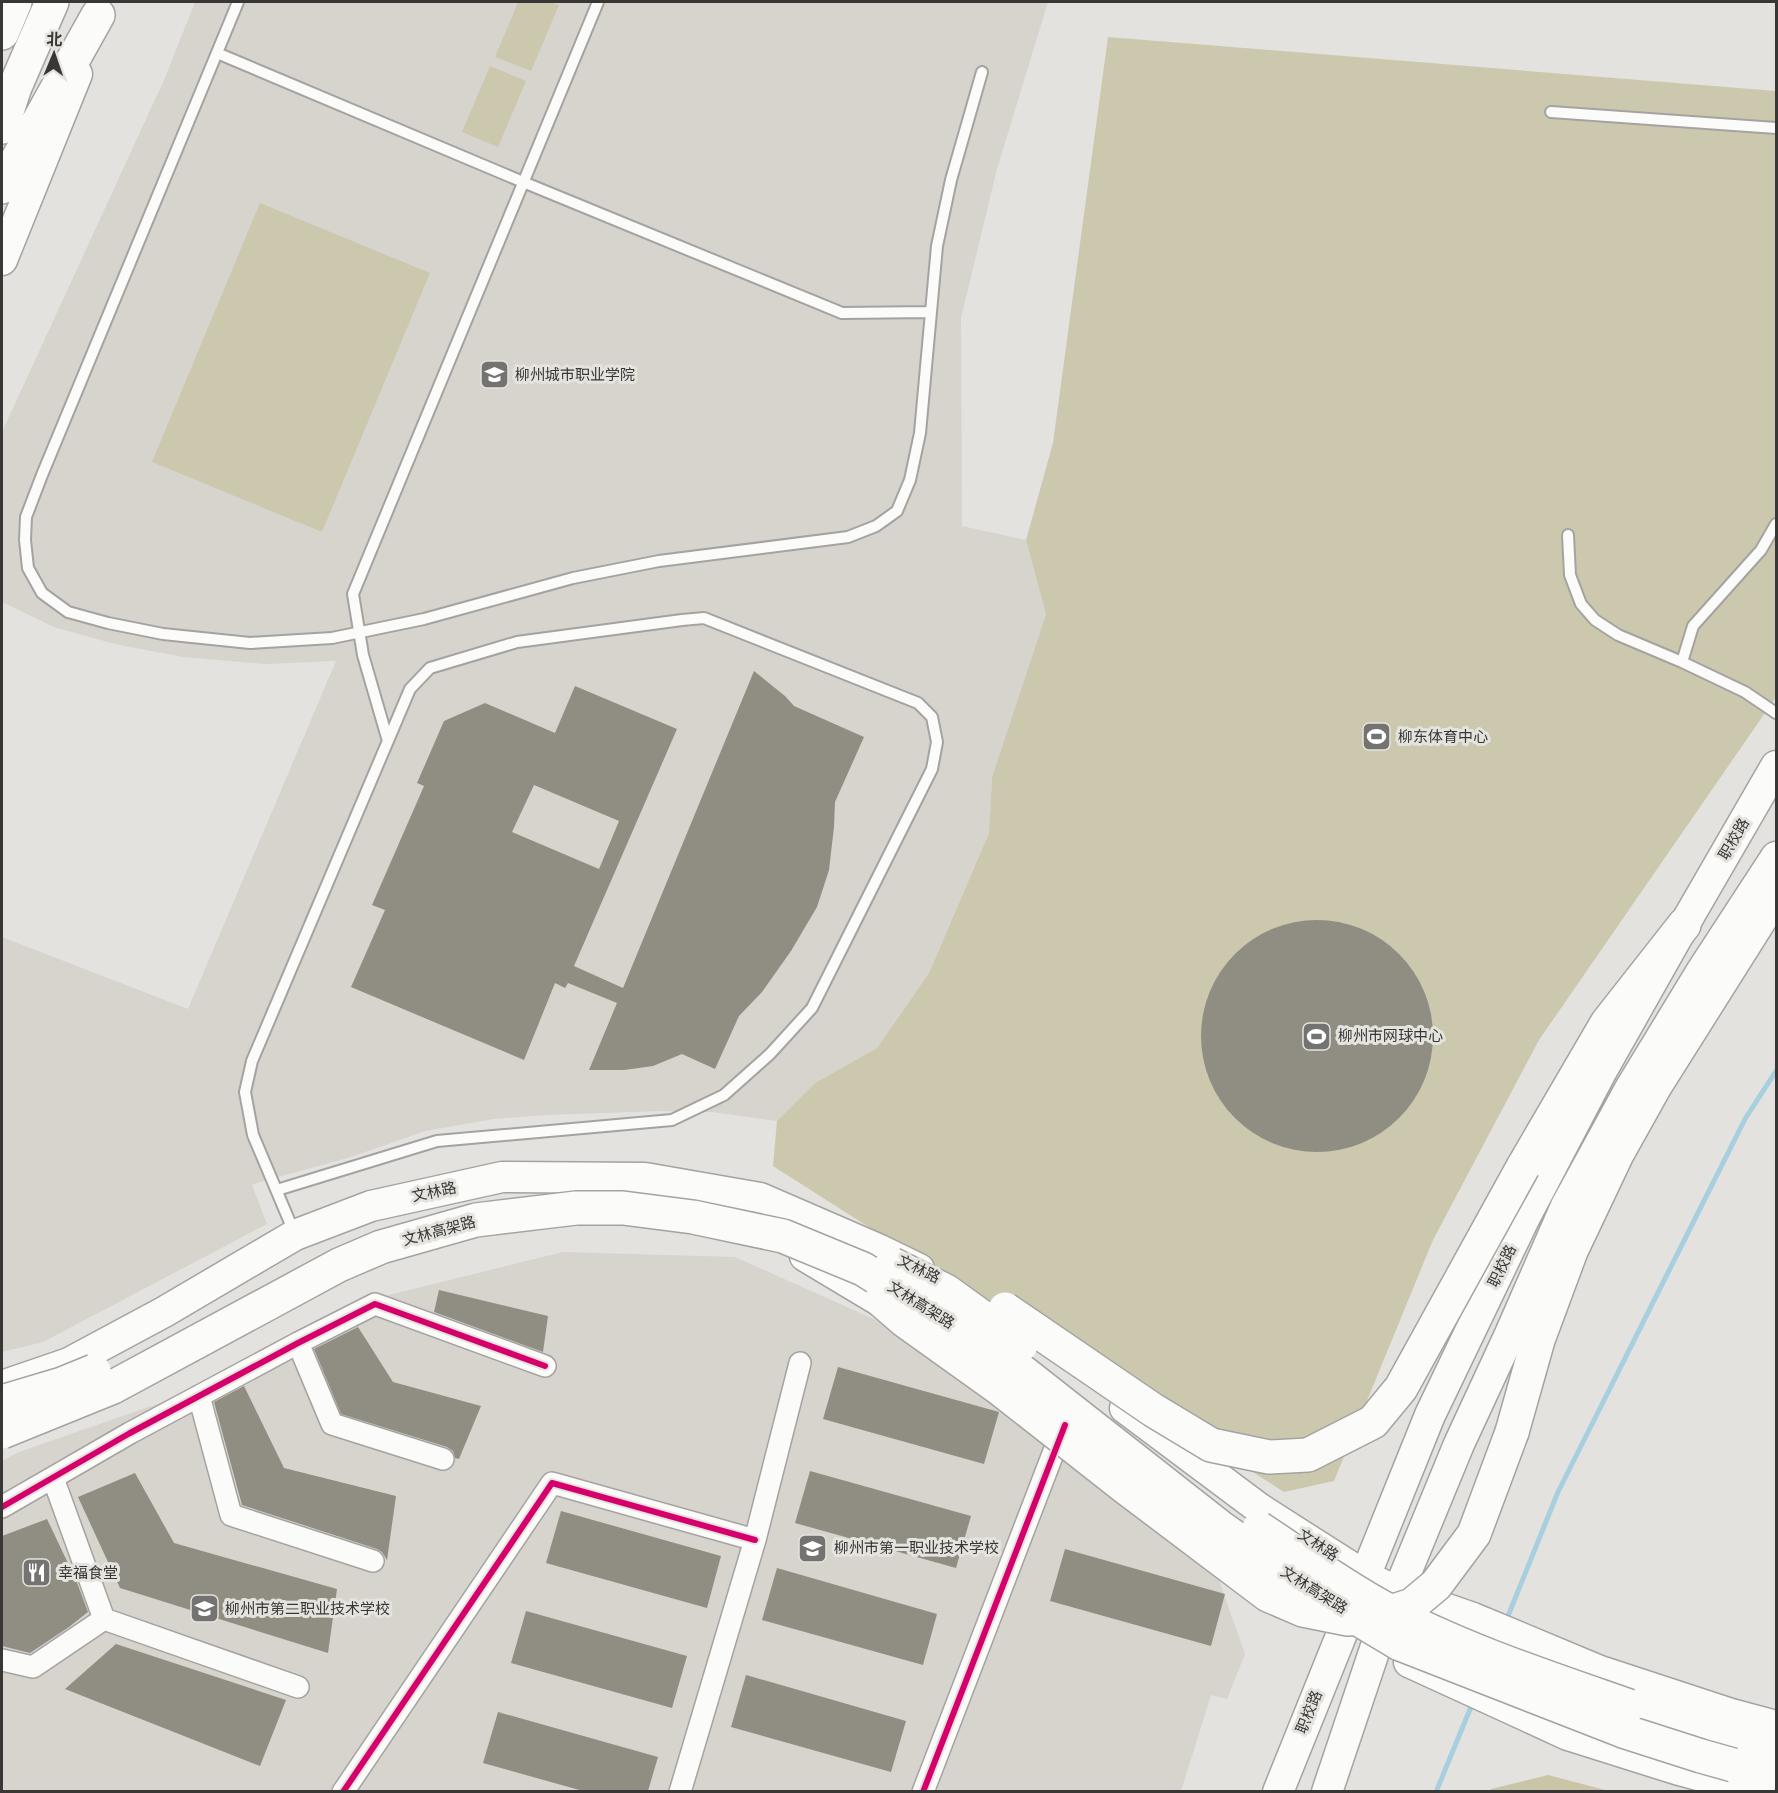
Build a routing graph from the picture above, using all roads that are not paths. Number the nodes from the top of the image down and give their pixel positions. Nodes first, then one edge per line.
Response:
1 (15, 2) edge
2 (52, 2) edge
3 (238, 2) edge
4 (598, 2) edge
5 (101, 8) edge
6 (2, 33) edge
7 (216, 53) junction
8 (982, 72) dead end
9 (1551, 112) dead end
10 (2, 127) edge
11 (1776, 128) edge
12 (524, 182) junction
13 (2, 187) edge
14 (2, 260) edge
15 (931, 312) junction
16 (1776, 524) edge
17 (1568, 535) dead end
18 (358, 632) junction
19 (1682, 662) junction
20 (1776, 713) edge
21 (388, 741) junction
22 (1776, 766) edge
23 (1776, 857) edge
24 (1776, 894) edge
25 (1684, 925) junction
26 (277, 1190) junction
27 (295, 1235) junction
28 (868, 1252) junction
29 (830, 1256) junction
30 (298, 1343) junction
31 (800, 1363) dead end
32 (545, 1366) dead end
33 (2, 1386) edge
34 (199, 1396) junction
35 (2, 1402) edge
36 (1065, 1425) junction
37 (2, 1432) edge
38 (2, 1437) edge
39 (443, 1459) dead end
40 (53, 1478) junction
41 (2, 1507) edge
42 (755, 1540) junction
43 (373, 1561) dead end
44 (1365, 1576) junction
45 (1398, 1592) junction
46 (104, 1619) junction
47 (1344, 1625) junction
48 (1376, 1646) junction
49 (2, 1660) edge
50 (298, 1687) dead end
51 (1776, 1726) edge
52 (1776, 1748) edge
53 (1776, 1773) edge
54 (343, 1791) edge
55 (680, 1791) edge
56 (923, 1791) edge
57 (1278, 1791) edge
58 (1327, 1791) edge
59 (1760, 1791) edge

1 - 6 main road
2 - 10 main road
3 - 7 lane
4 - 12 lane
5 - 13 main road
5 - 14 main road
7 - 12 lane
7 - 18 lane
8 - 15 lane
9 - 11 lane
12 - 15 lane
12 - 18 lane
15 - 18 lane
16 - 19 lane
17 - 19 lane
18 - 21 lane
19 - 20 lane
21 - 26 lane
21 - 26 lane
22 - 25 main road, 职校路
23 - 45 main road
24 - 29 main road, bridge
25 - 28 main road, bridge
25 - 44 main road, 职校路
26 - 27 lane
27 - 33 main road, 文林路
27 - 44 main road, 文林路
28 - 35 main road, 文林高架路, bridge
28 - 52 main road, 文林高架路, bridge
29 - 37 main road, 文林高架路, bridge
29 - 53 main road, 文林高架路, bridge
30 - 32 street
30 - 34 street
30 - 39 street
31 - 42 street
34 - 40 street
34 - 43 street
36 - 38 main road
36 - 47 main road
36 - 56 street
40 - 41 street
40 - 46 street
42 - 54 street
42 - 55 street
44 - 45 main road, 文林路
44 - 47 main road, 职校路
45 - 48 main road
45 - 51 main road, 文林路
46 - 49 street
46 - 50 street
47 - 48 main road
47 - 57 main road, 职校路
48 - 58 main road
48 - 59 main road

